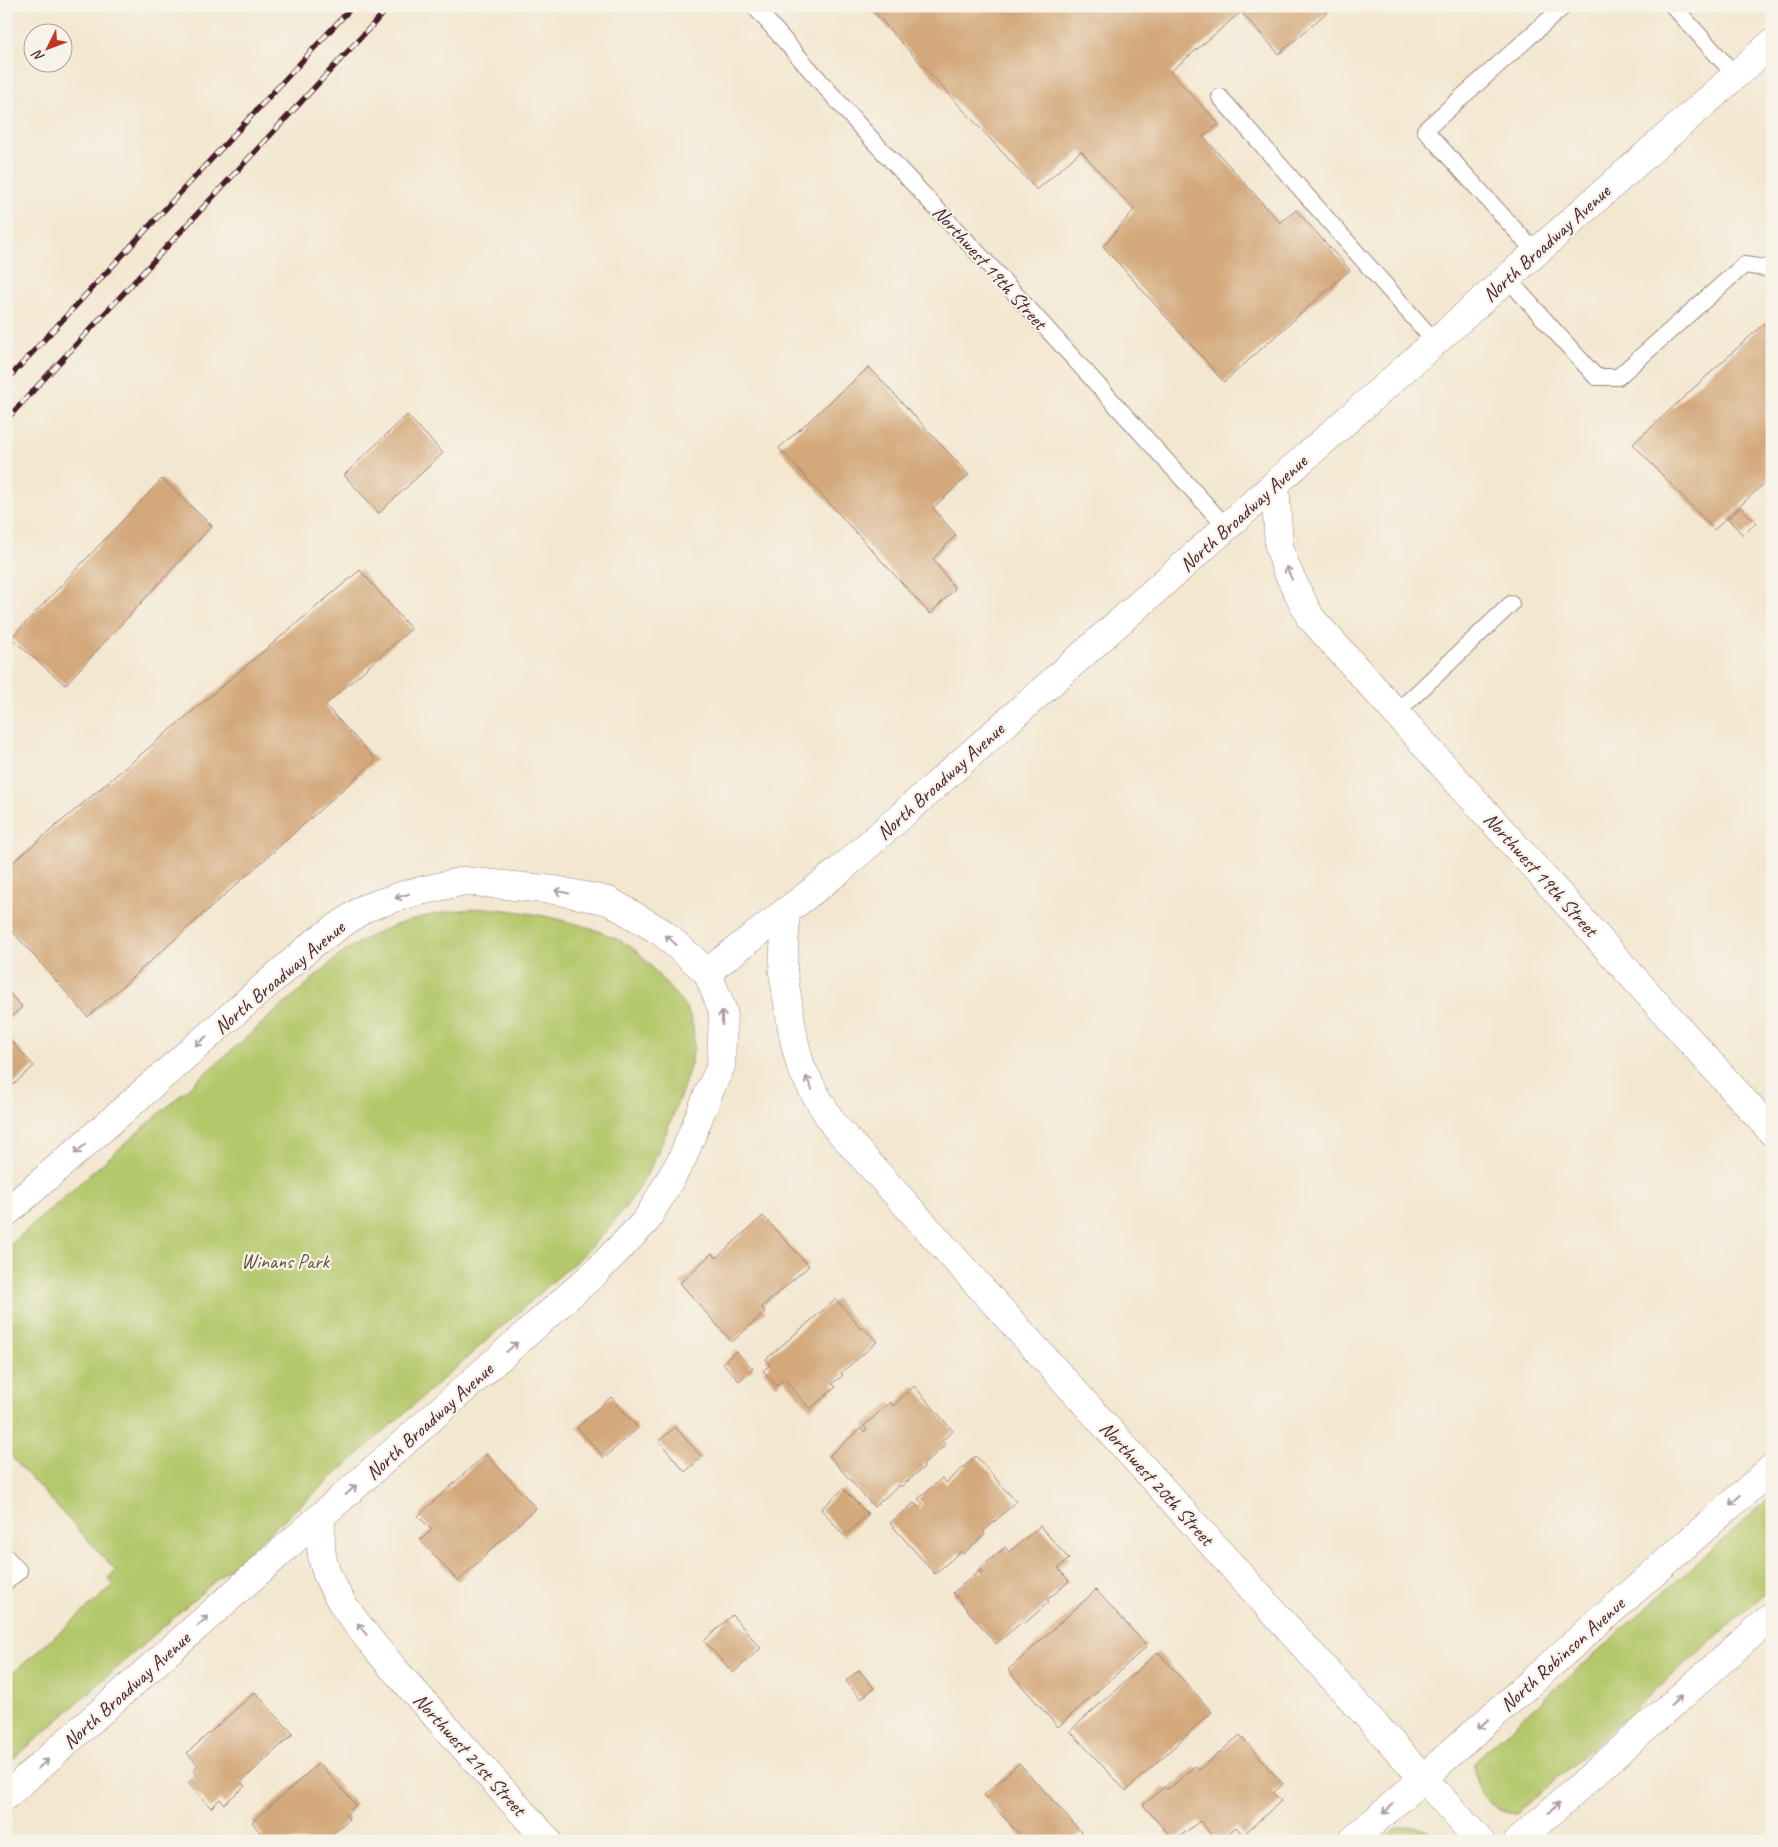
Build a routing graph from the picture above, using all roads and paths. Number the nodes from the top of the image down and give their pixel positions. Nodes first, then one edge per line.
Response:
1 (754, 6) edge
2 (1564, 6) edge
3 (1673, 6) edge
4 (1772, 43) edge
5 (1735, 75) junction
6 (1220, 97) dead end
7 (1536, 253) junction
8 (1772, 269) edge
9 (1507, 278) junction
10 (1435, 342) junction
11 (1275, 484) junction
12 (1227, 528) junction
13 (1511, 604) dead end
14 (1396, 713) junction
15 (786, 911) junction
16 (707, 972) junction
17 (1772, 1132) edge
18 (6, 1213) edge
19 (1772, 1468) edge
20 (321, 1516) junction
21 (6, 1558) edge
22 (6, 1582) edge
23 (1772, 1616) edge
24 (1423, 1778) junction
25 (6, 1796) edge
26 (548, 1841) edge
27 (1352, 1841) edge
28 (1480, 1841) edge
29 (1518, 1841) edge

1 - 12 lane, Northwest 19th Street
2 - 7 lane
3 - 5 lane
4 - 5 main road, North Broadway Avenue
5 - 7 main road, North Broadway Avenue
6 - 10 lane
7 - 9 main road, North Broadway Avenue
8 - 9 lane
9 - 10 main road, North Broadway Avenue
10 - 11 main road, North Broadway Avenue
11 - 12 main road, North Broadway Avenue
14 -> 11 main road, Northwest 19th Street
12 - 15 main road, North Broadway Avenue
13 - 14 lane
14 - 17 main road, Northwest 19th Street
15 - 16 main road, North Broadway Avenue
24 -> 15 main road, Northwest 20th Street
16 -> 18 main road, North Broadway Avenue
20 -> 16 main road, North Broadway Avenue
19 -> 24 main road, North Robinson Avenue
25 -> 20 main road, North Broadway Avenue
26 -> 20 main road, Northwest 21st Street
21 - 22 lane
29 -> 23 main road
24 -> 27 main road, North Robinson Avenue
24 - 28 main road, Northwest 20th Street

